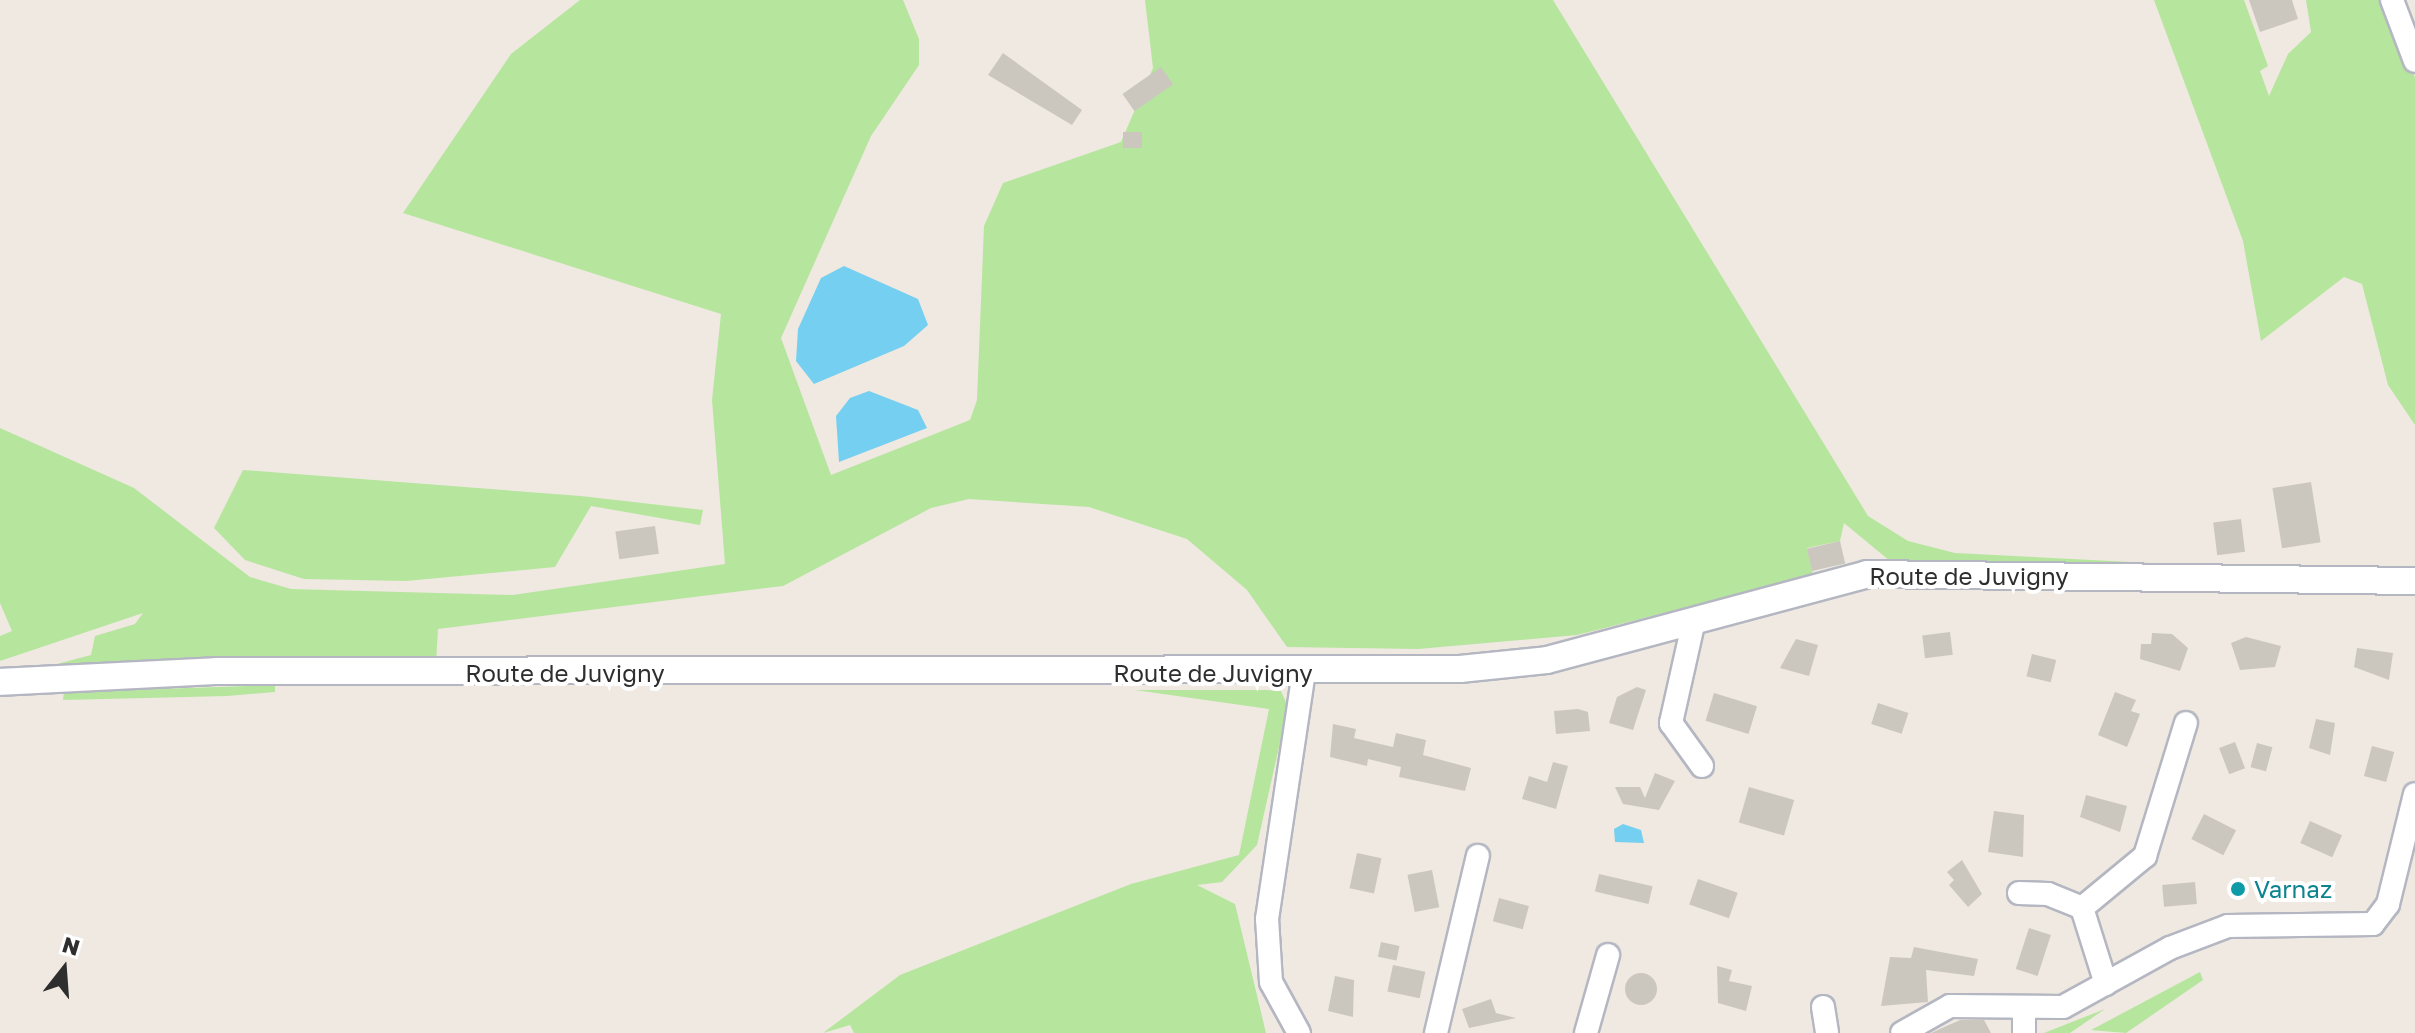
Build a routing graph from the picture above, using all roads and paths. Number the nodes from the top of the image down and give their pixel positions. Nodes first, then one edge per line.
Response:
1 (2392, 0) edge
2 (2415, 61) edge
3 (2415, 581) edge
4 (1694, 620) junction
5 (1304, 672) junction
6 (0, 682) edge
7 (2186, 723) dead end
8 (1702, 766) dead end
9 (2415, 794) edge
10 (1478, 856) dead end
11 (2019, 893) dead end
12 (2082, 908) junction
13 (1608, 955) dead end
14 (2106, 984) junction
15 (1823, 1007) dead end
16 (2024, 1023) edge
17 (1299, 1033) edge
18 (1436, 1033) edge
19 (1586, 1033) edge
20 (1827, 1033) edge
21 (1902, 1033) edge

1 - 2 street
3 - 4 street, Route de Juvigny
4 - 5 street, Route de Juvigny
4 - 8 street
5 - 6 street, Route de Juvigny
5 - 17 street
7 - 12 street
9 - 14 street
10 - 18 street
11 - 12 street
12 - 14 street
13 - 19 street
14 - 16 street
15 - 20 street
16 - 21 street

